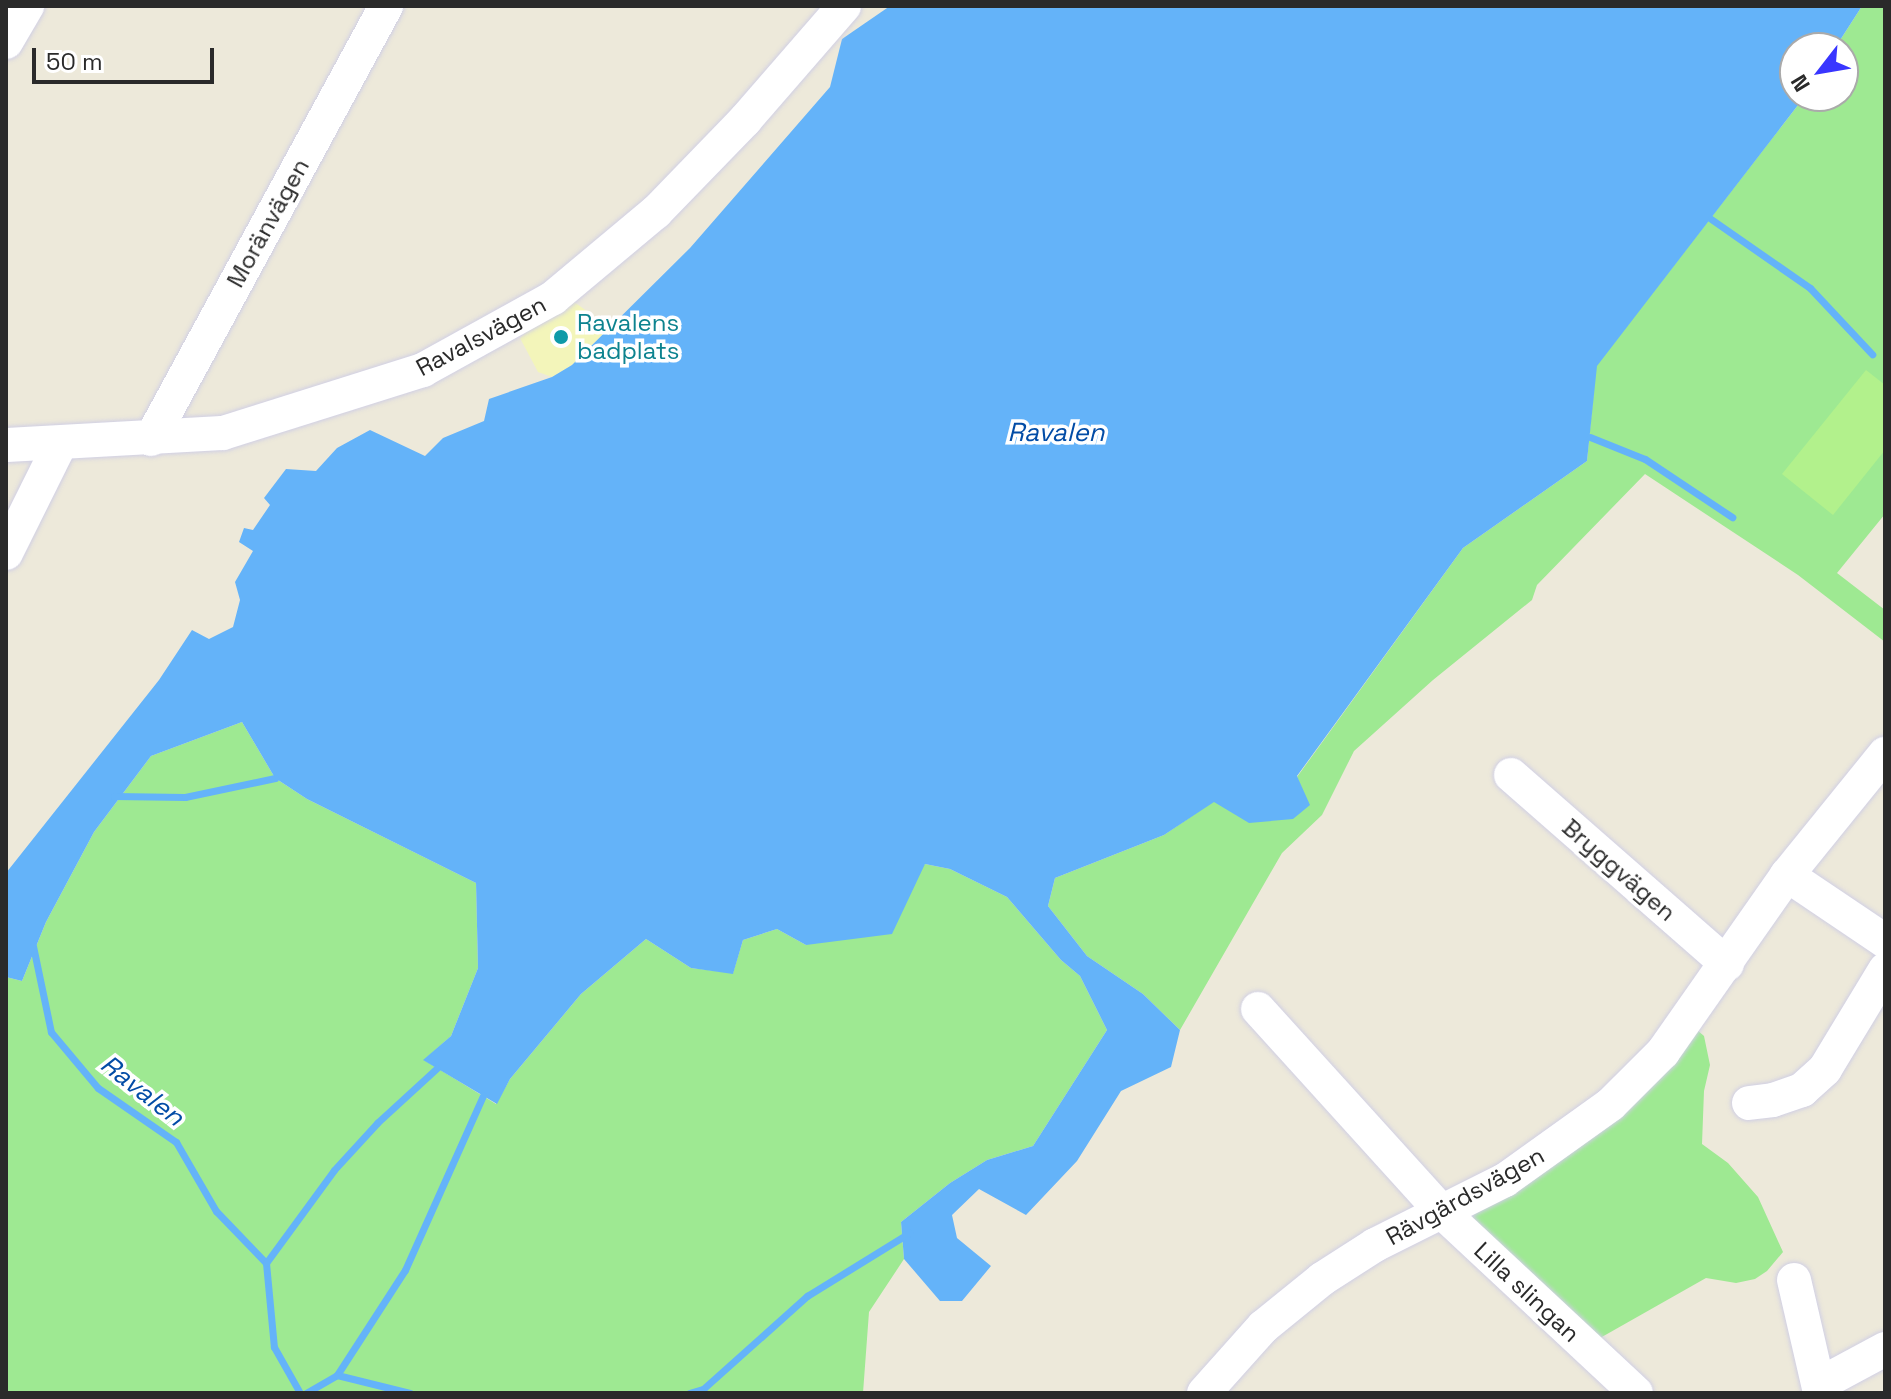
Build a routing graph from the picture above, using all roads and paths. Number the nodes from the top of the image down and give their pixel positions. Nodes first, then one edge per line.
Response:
1 (27, 6) edge
2 (386, 6) edge
3 (844, 6) edge
4 (6, 42) edge
5 (151, 439) junction
6 (60, 444) junction
7 (6, 445) edge
8 (6, 553) edge
9 (1885, 754) edge
10 (1511, 775) dead end
11 (1787, 875) junction
12 (1885, 941) edge
13 (1727, 964) junction
14 (1885, 970) edge
15 (1258, 1009) dead end
16 (1749, 1103) dead end
17 (1442, 1212) junction
18 (1794, 1280) dead end
19 (1885, 1349) edge
20 (1820, 1388) edge
21 (1207, 1392) edge
22 (1636, 1393) edge

1 - 4 street
2 - 5 street, Moränvägen
3 - 5 street, Ravalsvägen
5 - 6 street, Ravalsvägen
6 - 7 street, Ravalsvägen
6 - 8 street
9 - 11 street, Rävgärdsvägen
10 - 13 street, Bryggvägen
11 - 12 street
11 - 13 street, Rävgärdsvägen
13 - 17 street, Rävgärdsvägen
14 - 16 street
15 - 17 street, Lilla slingan
17 - 21 street, Rävgärdsvägen
17 - 22 street, Lilla slingan
18 - 20 street
19 - 20 street

